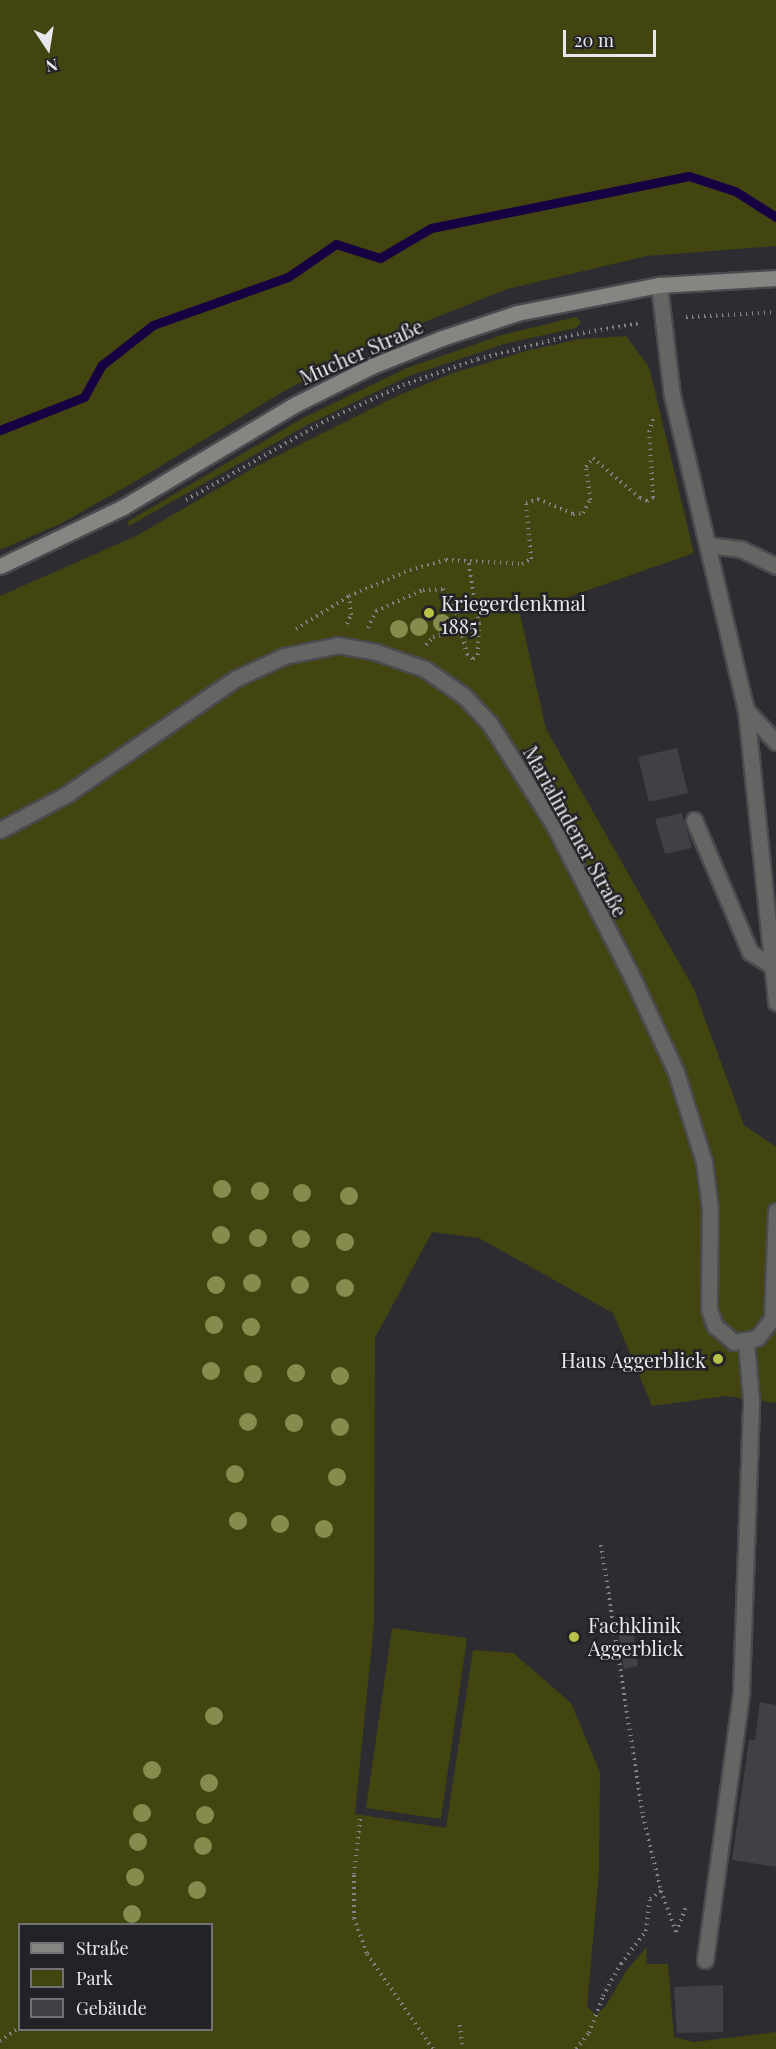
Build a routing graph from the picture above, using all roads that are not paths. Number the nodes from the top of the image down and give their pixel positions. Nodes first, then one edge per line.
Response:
1 (776, 278) edge
2 (659, 285) junction
3 (708, 545) junction
4 (0, 566) edge
5 (776, 566) edge
6 (746, 710) junction
7 (776, 741) edge
8 (694, 820) dead end
9 (0, 830) edge
10 (774, 967) junction
11 (776, 1002) edge
12 (776, 1211) edge
13 (746, 1342) junction
14 (705, 1960) dead end

1 - 2 main road, Mucher Straße
2 - 3 street
2 - 4 main road, Mucher Straße
3 - 5 street
3 - 6 street
6 - 7 street
6 - 10 street
8 - 10 street
9 - 13 street, Marialindener Straße
10 - 11 street
12 - 13 street
13 - 14 street

